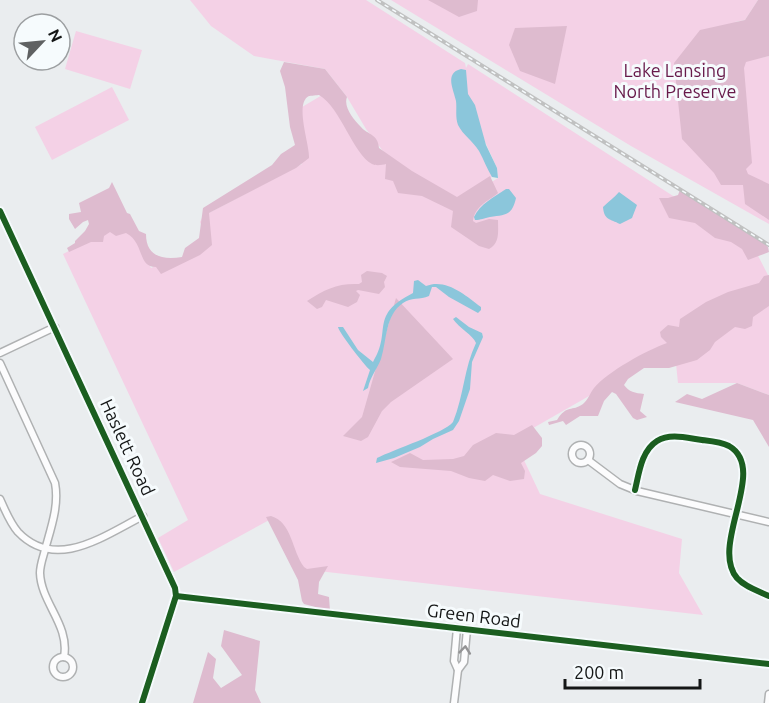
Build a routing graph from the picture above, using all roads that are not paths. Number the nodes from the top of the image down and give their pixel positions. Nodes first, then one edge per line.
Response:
1 (0, 211) edge
2 (55, 327) junction
3 (0, 353) edge
4 (0, 363) edge
5 (588, 460) dead end
6 (635, 490) junction
7 (0, 499) edge
8 (739, 515) junction
9 (143, 516) junction
10 (769, 522) edge
11 (46, 548) junction
12 (176, 596) junction
13 (769, 596) edge
14 (457, 628) junction
15 (467, 629) junction
16 (64, 657) dead end
17 (769, 664) edge
18 (458, 670) junction
19 (769, 694) edge
20 (142, 703) edge
21 (454, 703) edge
22 (768, 703) edge

1 - 2 street, Haslett Road
2 - 3 street
2 - 9 street, Haslett Road
4 - 11 street
5 - 6 street
6 - 8 street
6 - 8 street
7 - 11 street
8 - 10 street
8 - 13 street
9 - 11 street
9 - 12 street, Haslett Road
11 - 16 street
12 - 14 street, Green Road
12 - 20 street
14 - 15 street, Green Road
14 - 18 street
15 - 17 street, Green Road
18 -> 15 street
18 - 21 street
19 - 22 street

